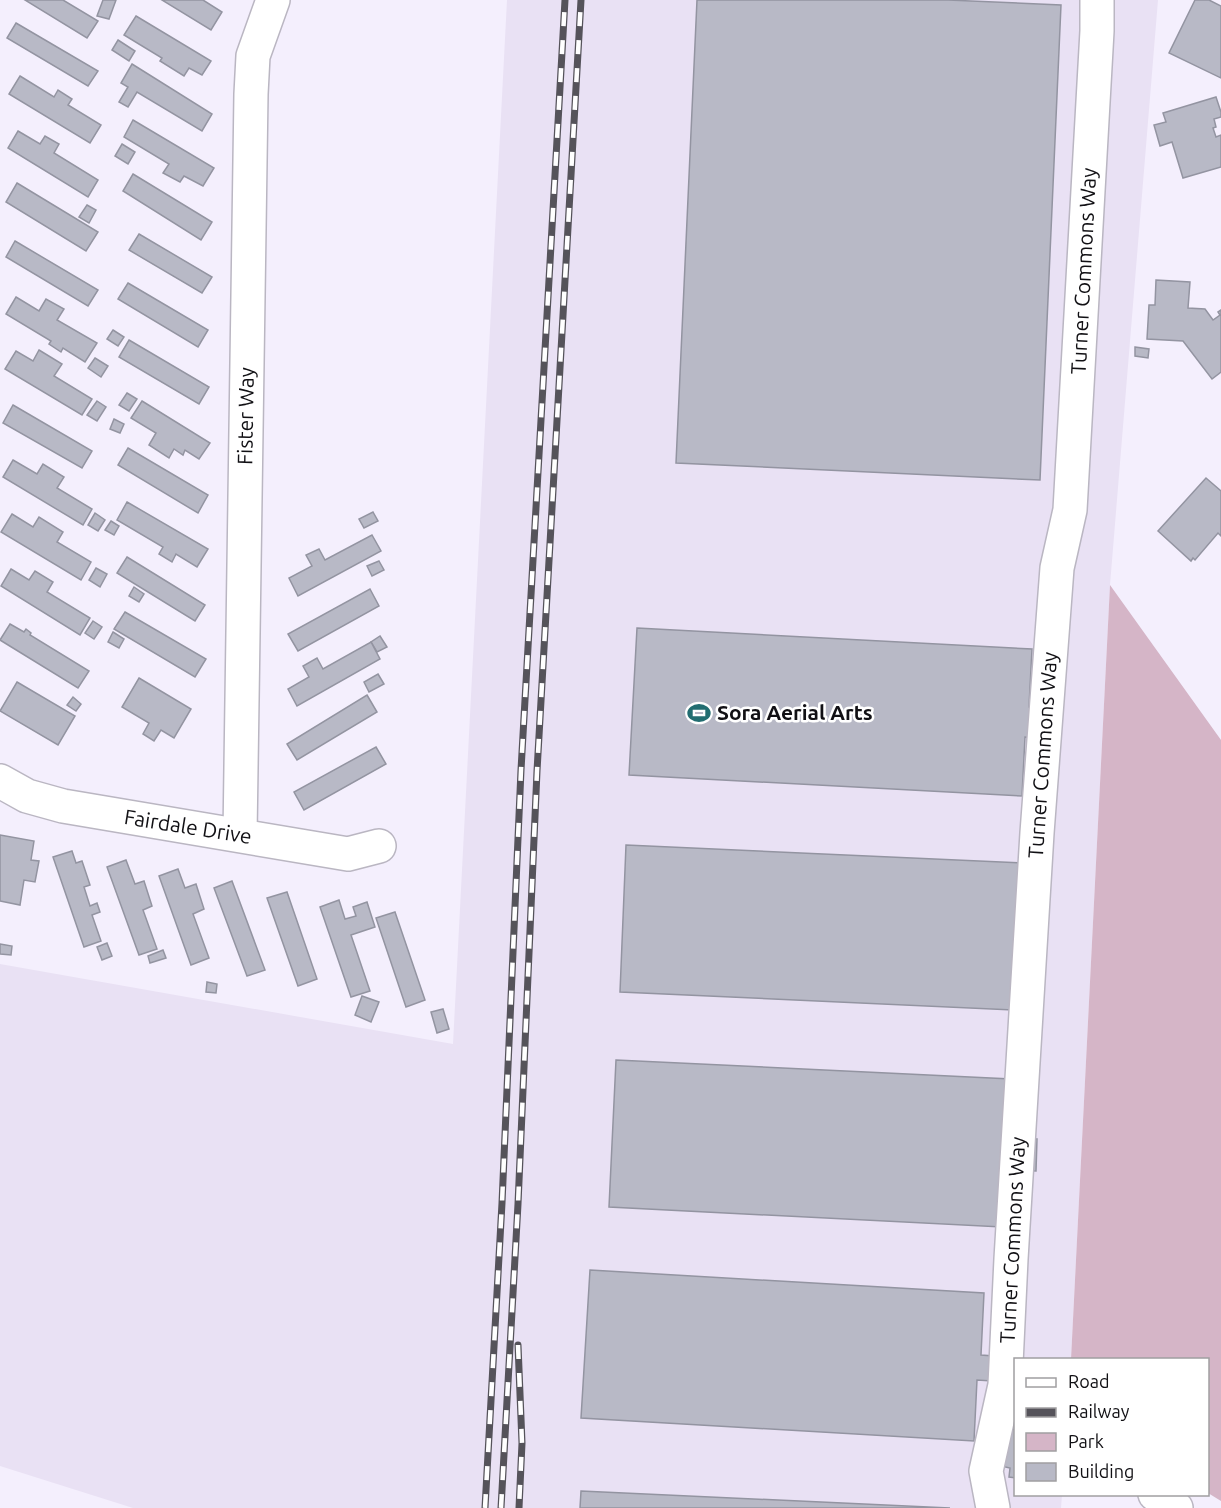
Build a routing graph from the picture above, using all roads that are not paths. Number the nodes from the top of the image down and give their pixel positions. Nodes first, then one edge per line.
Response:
1 (273, 0) edge
2 (1097, 0) edge
3 (0, 781) edge
4 (240, 835) junction
5 (379, 846) dead end
6 (1158, 1496) edge
7 (993, 1508) edge
8 (1176, 1508) edge

1 - 4 street, Fister Way
2 - 7 street, Turner Commons Way
3 - 4 street, Fairdale Drive
4 - 5 street, Fairdale Drive
6 - 8 street

